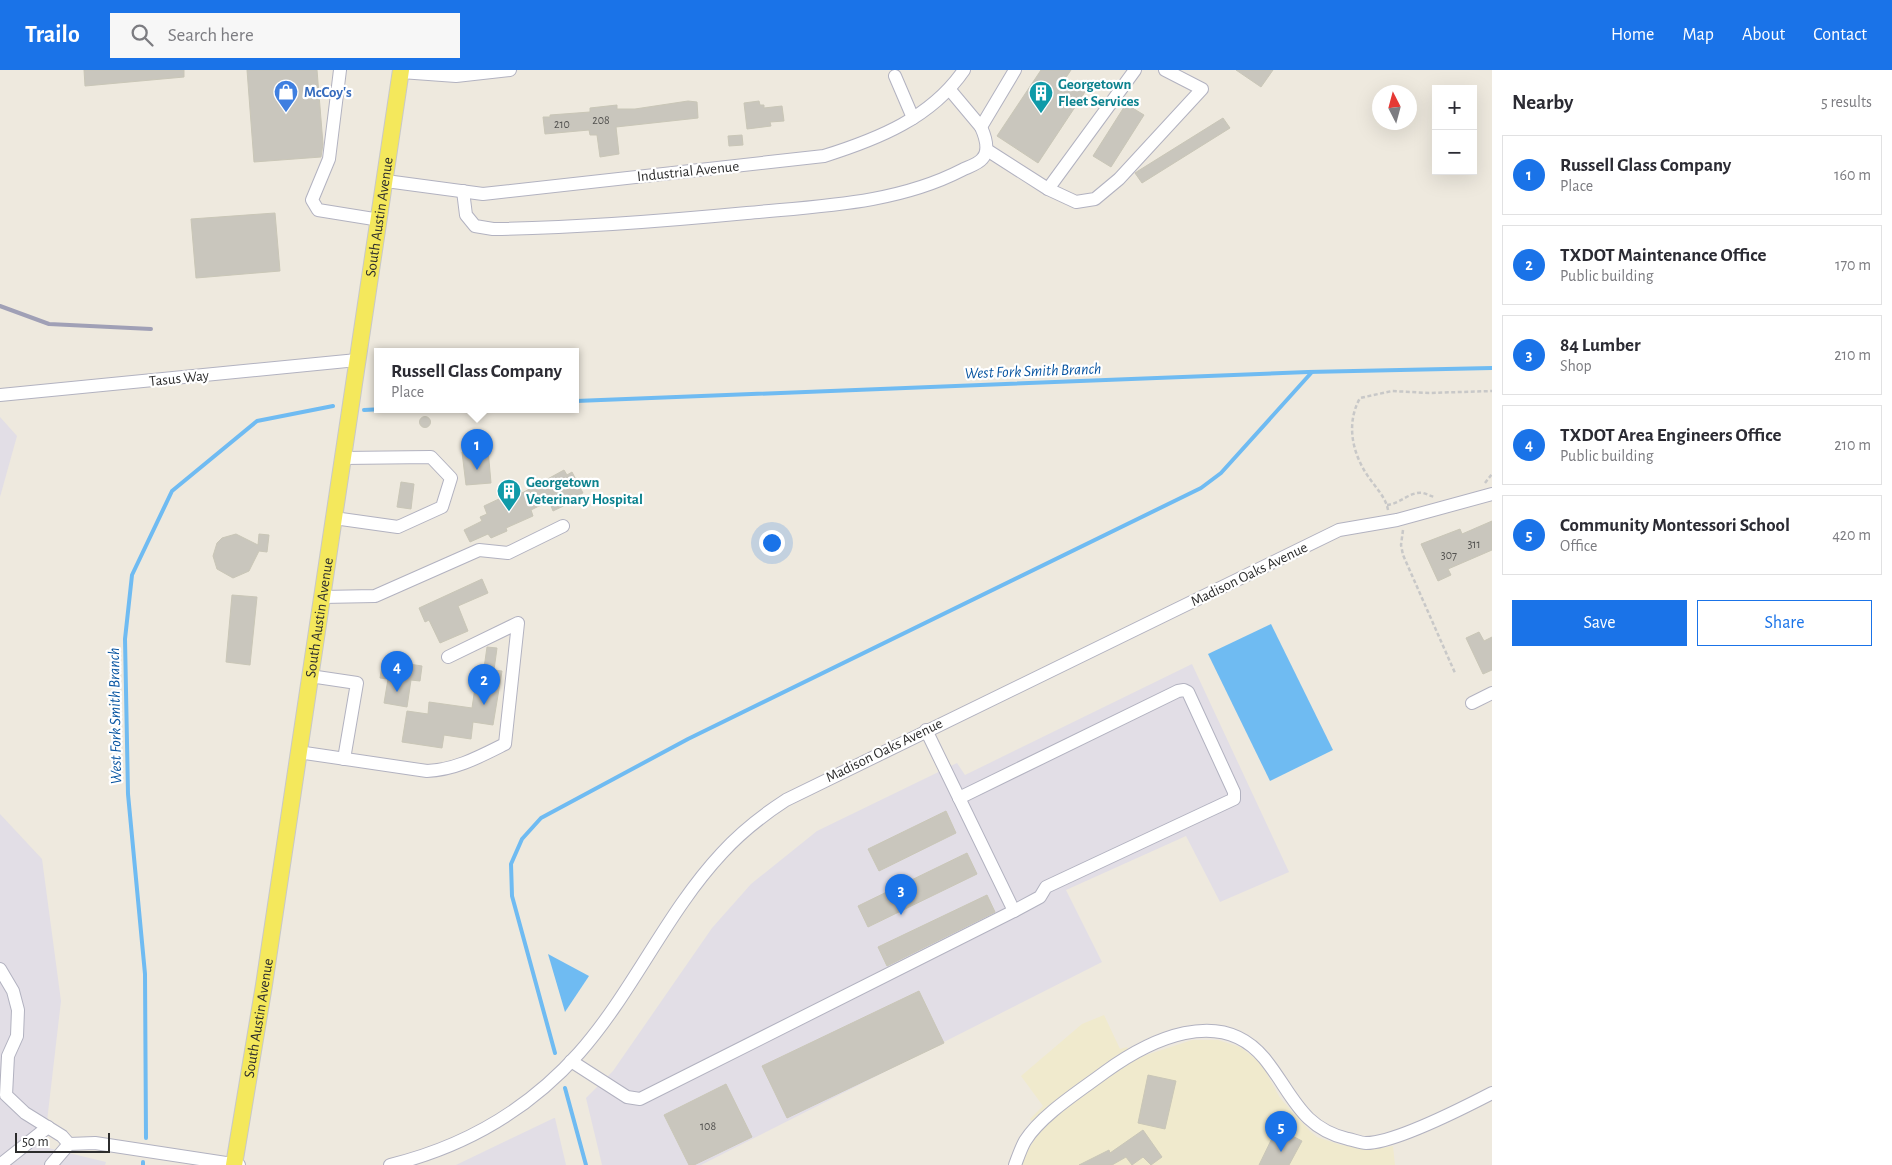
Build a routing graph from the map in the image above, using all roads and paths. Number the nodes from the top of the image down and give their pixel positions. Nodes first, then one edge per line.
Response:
1 (340, 70) edge
2 (510, 70) edge
3 (964, 70) edge
4 (1015, 70) edge
5 (1135, 70) edge
6 (1164, 70) edge
7 (401, 71) edge
8 (895, 76) dead end
9 (950, 90) junction
10 (913, 118) junction
11 (981, 127) junction
12 (987, 150) junction
13 (386, 181) junction
14 (1048, 189) junction
15 (463, 191) junction
16 (380, 220) junction
17 (357, 360) junction
18 (1492, 391) edge
19 (0, 395) edge
20 (343, 458) junction
21 (1492, 474) edge
22 (1487, 490) edge
23 (1440, 497) dead end
24 (1387, 504) junction
25 (1388, 511) dead end
26 (334, 518) junction
27 (563, 526) dead end
28 (1404, 526) dead end
29 (322, 597) junction
30 (448, 656) dead end
31 (1455, 672) dead end
32 (310, 676) junction
33 (1492, 693) edge
34 (1472, 703) dead end
35 (926, 730) junction
36 (298, 752) junction
37 (344, 759) junction
38 (959, 798) junction
39 (1014, 911) junction
40 (0, 969) edge
41 (571, 1060) junction
42 (1492, 1093) edge
43 (3, 1098) edge
44 (48, 1127) junction
45 (69, 1144) junction
46 (0, 1165) edge
47 (51, 1165) edge
48 (236, 1165) edge
49 (390, 1165) edge
50 (1015, 1165) edge

1 - 16 street
2 - 7 street
3 - 9 street, Industrial Avenue
4 - 11 street
5 - 14 street
6 - 14 street
7 - 13 main road, South Austin Avenue
8 - 10 street
9 - 10 street, Industrial Avenue
9 - 11 street
10 - 15 street, Industrial Avenue
11 - 12 street
12 - 14 street
12 - 15 street
13 - 15 street, Industrial Avenue
13 - 16 main road, South Austin Avenue
16 - 17 main road, South Austin Avenue
17 - 19 street, Tasus Way
17 - 20 main road, South Austin Avenue
18 - 24 path
20 - 26 main road, South Austin Avenue
20 - 26 street
21 - 22 path
22 - 35 street, Madison Oaks Avenue
23 - 24 path
24 - 25 path
26 - 29 main road, South Austin Avenue
27 - 29 street
28 - 31 path
29 - 32 main road, South Austin Avenue
30 - 37 street
32 - 36 main road, South Austin Avenue
32 - 37 street
33 - 34 street
35 - 38 street
35 - 41 street, Madison Oaks Avenue
36 - 37 street
36 - 48 main road, South Austin Avenue
38 - 39 street
38 - 39 street
39 - 41 street
40 - 43 street
41 - 49 street, Madison Oaks Avenue
42 - 50 street
43 - 44 street
44 - 45 street
44 - 46 street
45 - 47 street
45 - 48 street

